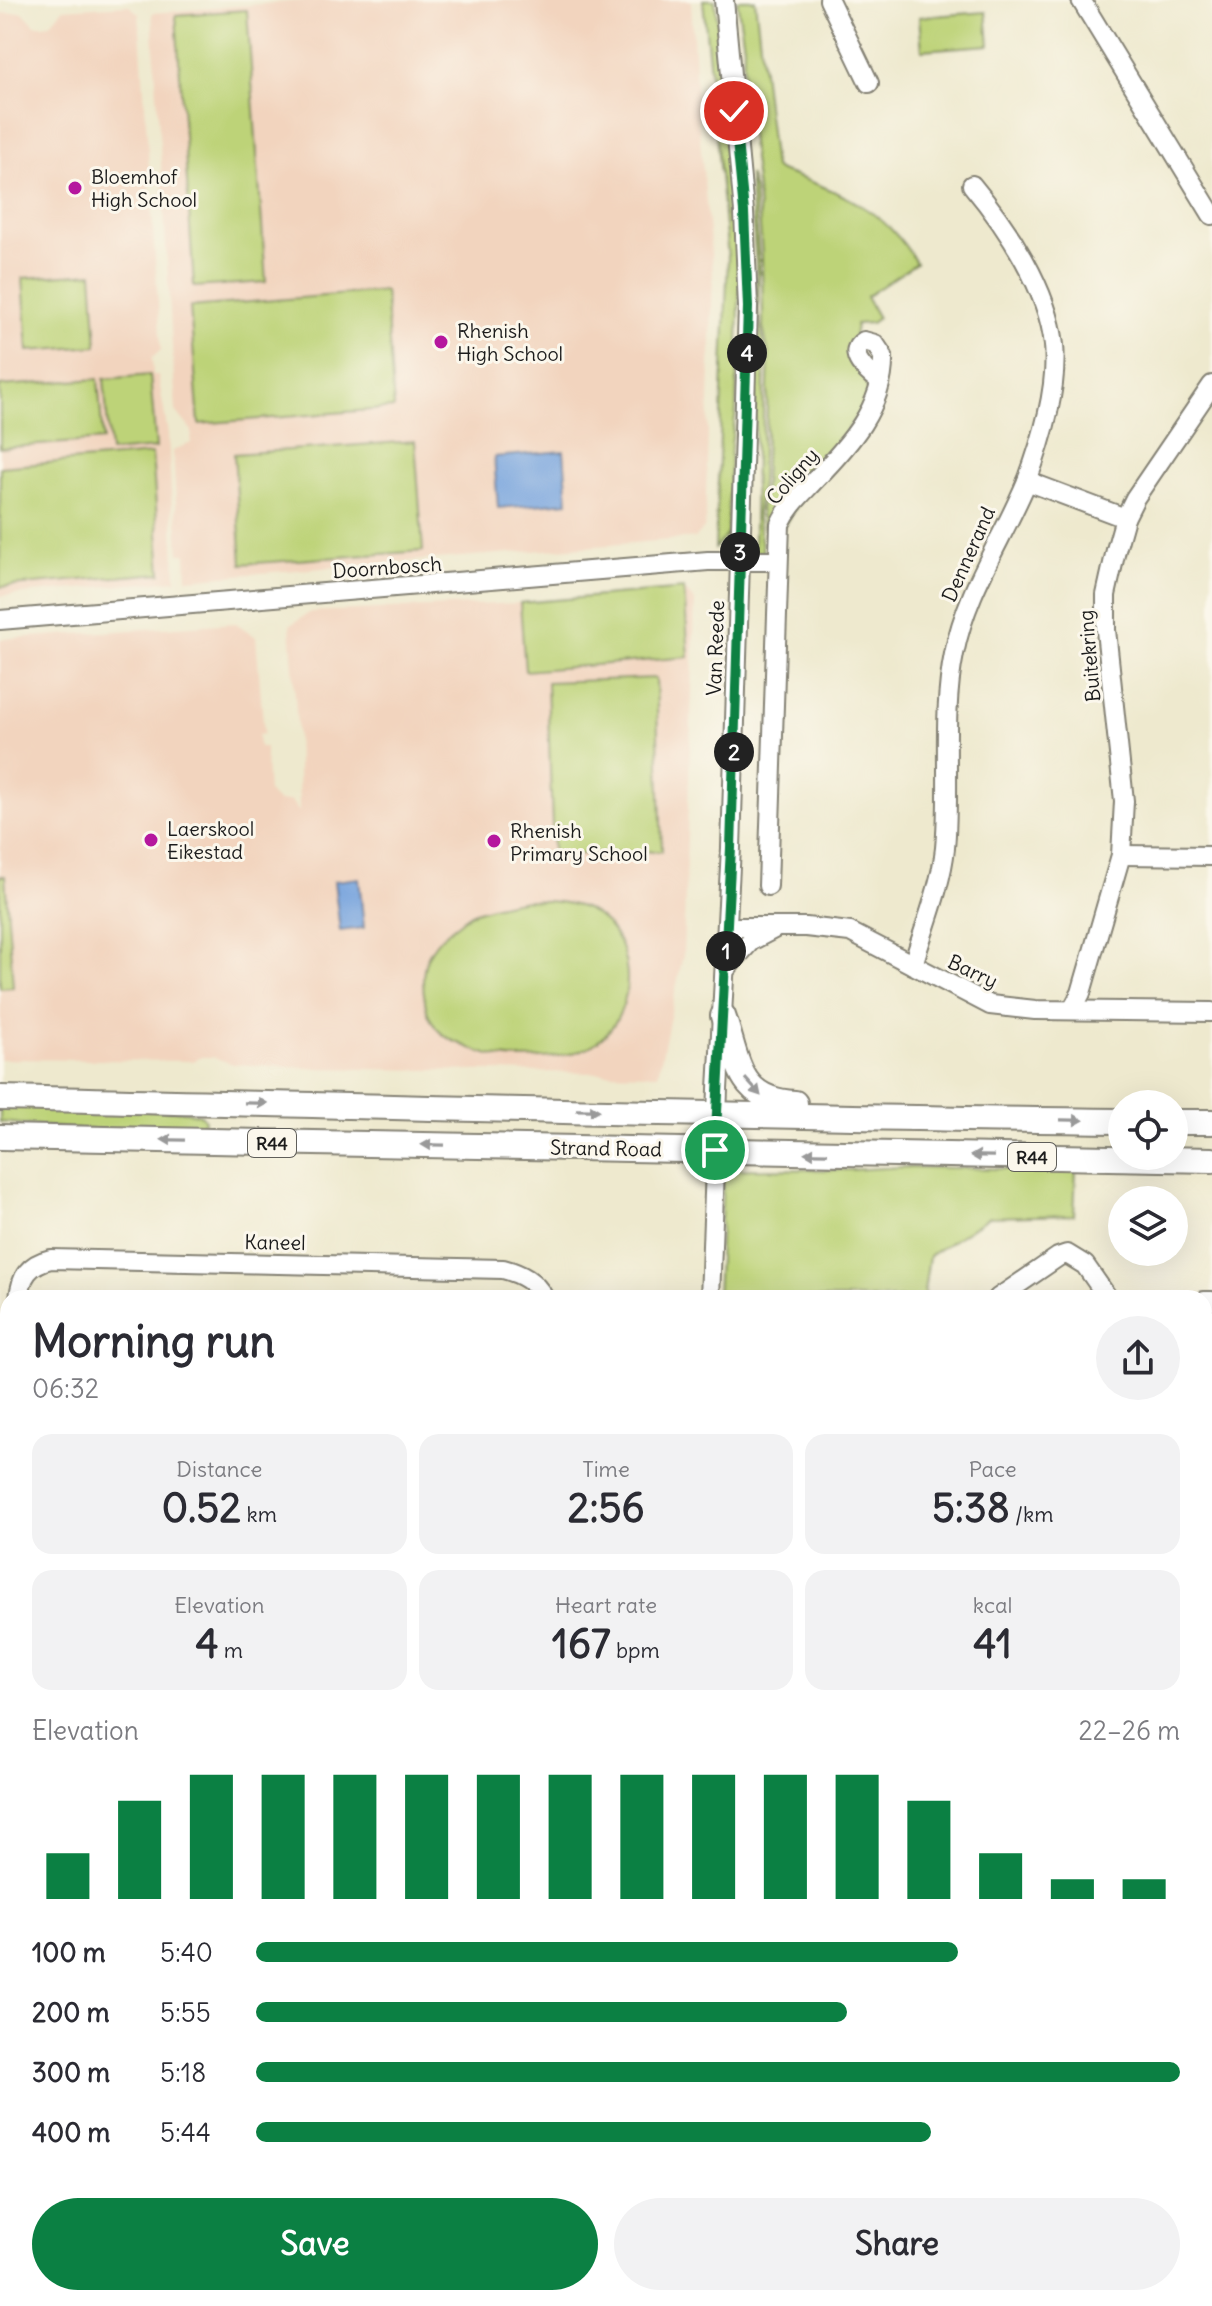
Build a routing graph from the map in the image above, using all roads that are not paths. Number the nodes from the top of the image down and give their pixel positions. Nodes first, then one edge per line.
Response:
1 (724, 0) edge
2 (829, 0) edge
3 (1081, 0) edge
4 (869, 83) dead end
5 (972, 185) dead end
6 (1212, 215) edge
7 (879, 348) dead end
8 (1212, 385) edge
9 (1027, 481) junction
10 (1125, 518) junction
11 (739, 560) junction
12 (778, 561) junction
13 (0, 620) edge
14 (1121, 855) junction
15 (1212, 856) edge
16 (768, 886) dead end
17 (727, 927) junction
18 (777, 927) junction
19 (913, 965) junction
20 (725, 970) junction
21 (1072, 1010) junction
22 (1212, 1012) edge
23 (723, 1016) junction
24 (0, 1098) edge
25 (717, 1113) junction
26 (854, 1118) junction
27 (1108, 1121) edge
28 (1188, 1122) edge
29 (1212, 1122) edge
30 (0, 1137) edge
31 (715, 1150) junction
32 (1212, 1160) edge
33 (20, 1290) edge
34 (539, 1290) edge
35 (710, 1290) edge
36 (1010, 1290) edge
37 (1102, 1290) edge

1 - 11 street, Van Reede
2 - 4 street
3 - 6 street
5 - 9 street, Dennerand
7 - 12 street, Coligny
8 - 10 street, Buitekring
9 - 10 street
9 - 19 street, Dennerand
10 - 14 street, Buitekring
11 - 12 street, Doornbosch
11 - 13 street, Doornbosch
11 - 17 street, Van Reede
12 - 16 street, Coligny
14 - 15 street
14 - 21 street, Buitekring
17 - 18 street, Barry
17 - 20 street, Van Reede
18 - 19 street, Barry
18 - 20 street
19 - 21 street, Barry
20 - 23 street, Van Reede
21 - 22 street, Barry
23 - 25 street, Van Reede
23 -> 26 main road
24 -> 25 main road, Strand Road / R44
25 - 26 main road, Strand Road / R44
25 - 31 street, Van Reede
26 -> 27 main road, Strand Road / R44
28 - 29 main road
31 -> 30 main road, Strand Road / R44
32 -> 31 main road, Strand Road / R44
31 - 35 street, Van Reede
33 - 34 street, Kaneel
36 - 37 street

